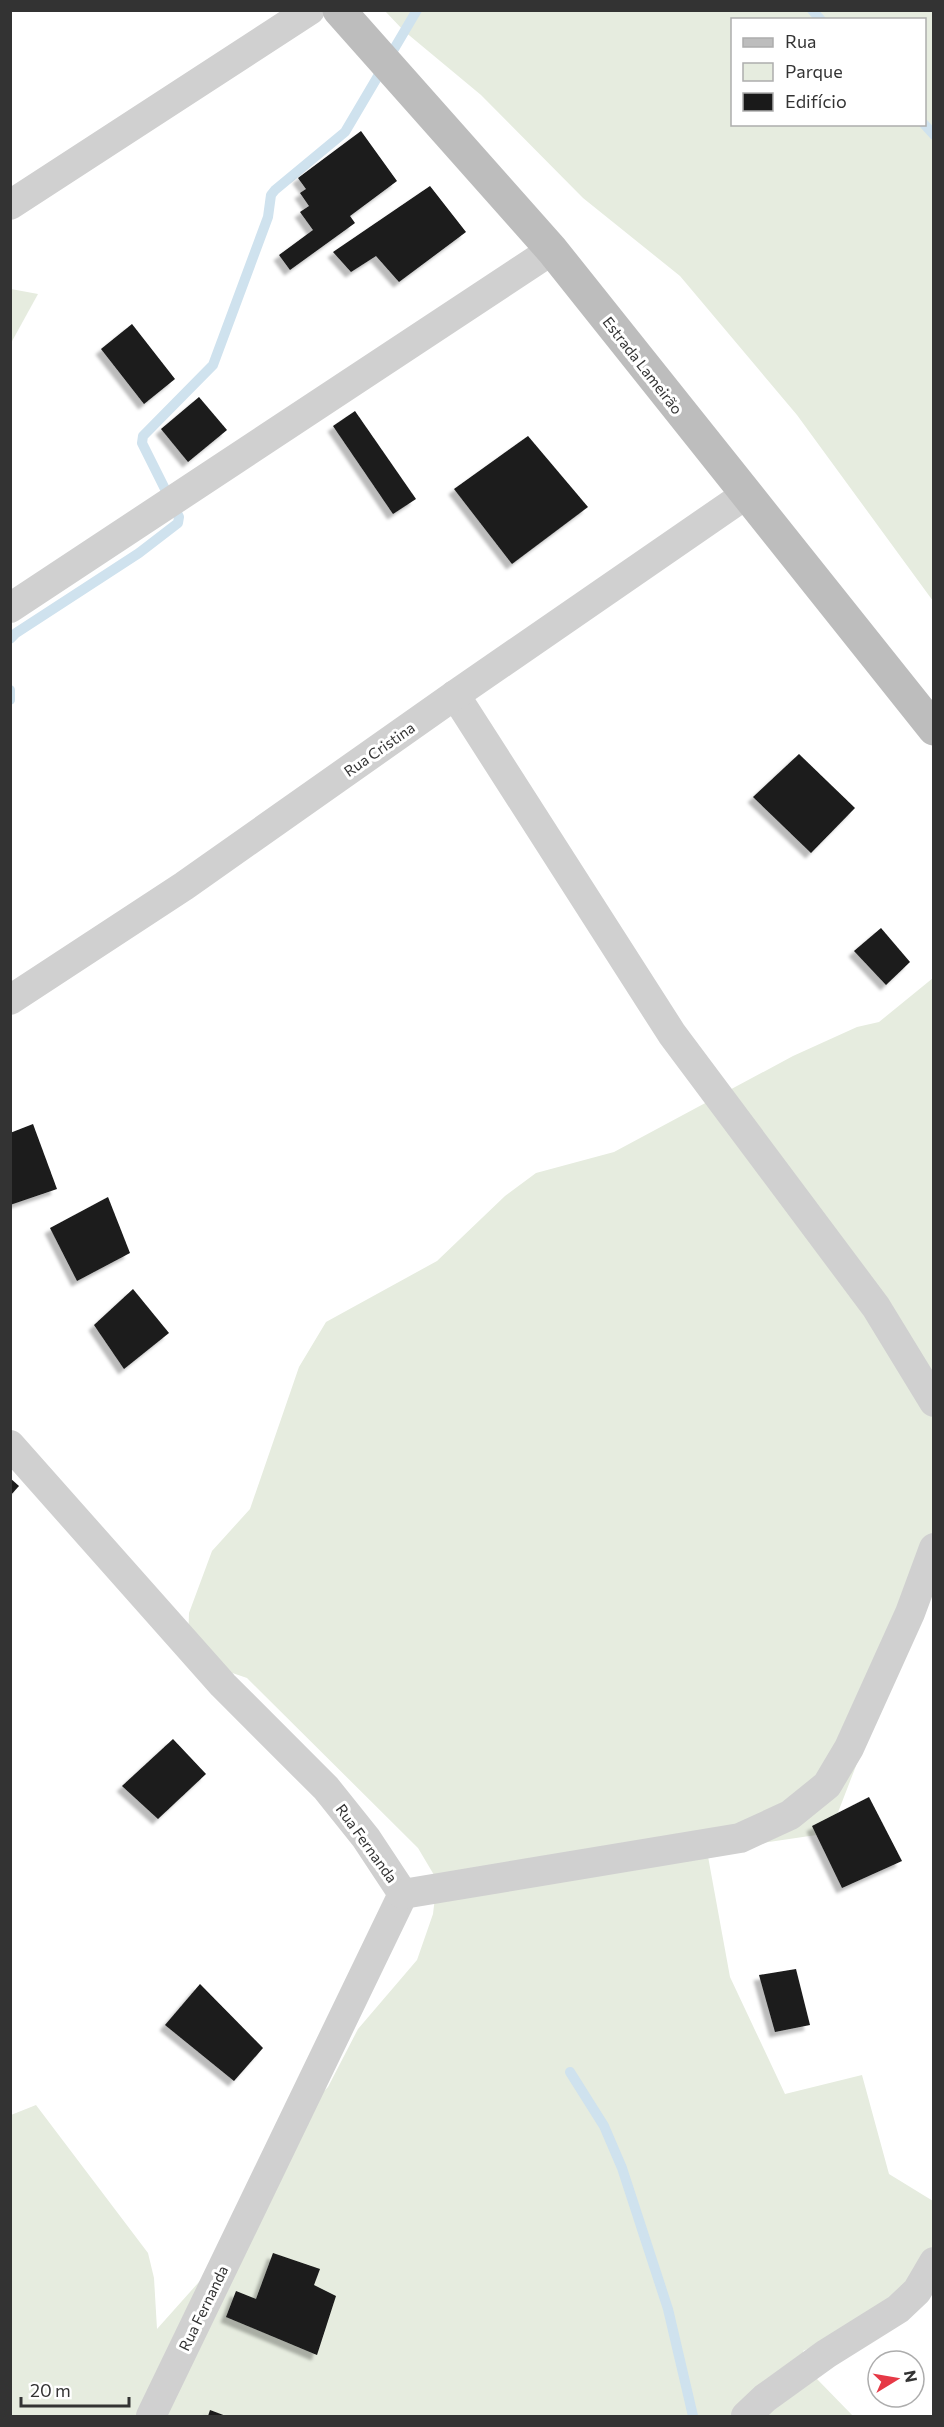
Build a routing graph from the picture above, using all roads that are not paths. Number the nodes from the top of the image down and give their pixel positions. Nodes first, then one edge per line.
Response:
1 (310, 10) edge
2 (339, 10) edge
3 (10, 205) edge
4 (552, 250) junction
5 (745, 495) junction
6 (10, 608) edge
7 (455, 695) junction
8 (933, 729) edge
9 (10, 1000) edge
10 (933, 1402) edge
11 (10, 1445) edge
12 (933, 1548) edge
13 (403, 1894) junction
14 (933, 2262) edge
15 (151, 2416) edge
16 (746, 2416) edge

1 - 3 street
2 - 4 street, Estrada Lameirão
4 - 5 street, Estrada Lameirão
4 - 6 street
5 - 7 street, Rua Cristina
5 - 8 street, Estrada Lameirão
7 - 9 street, Rua Cristina
7 - 10 street
11 - 13 street, Rua Fernanda
12 - 13 street
13 - 15 street, Rua Fernanda
14 - 16 street

